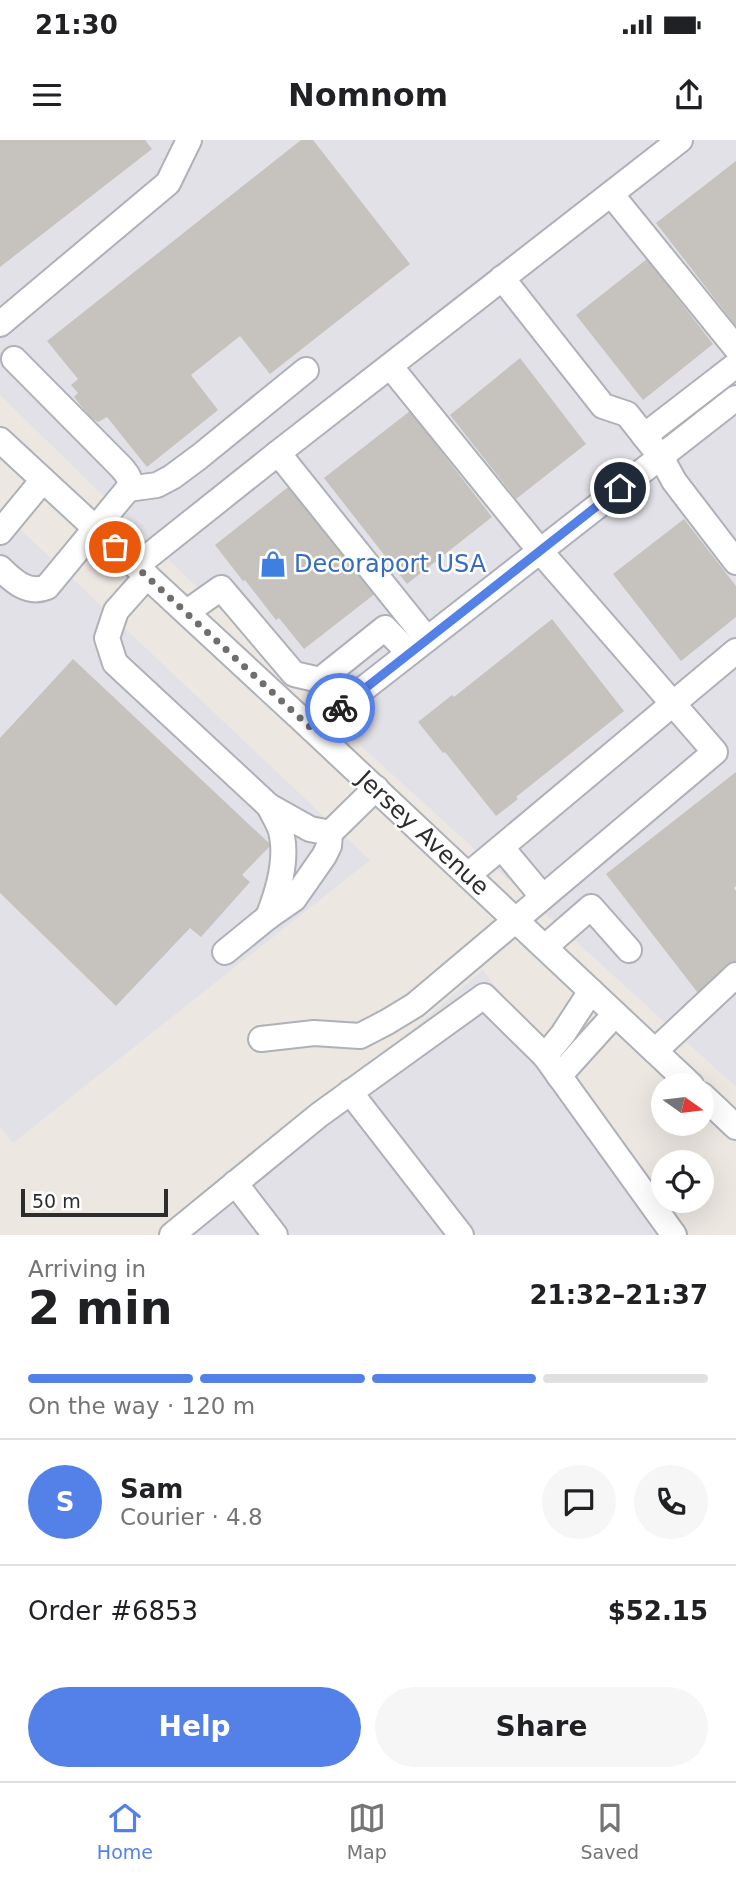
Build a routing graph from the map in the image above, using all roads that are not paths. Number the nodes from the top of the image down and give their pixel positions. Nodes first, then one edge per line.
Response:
1 (189, 140) edge
2 (680, 140) edge
3 (611, 194) junction
4 (502, 278) junction
5 (0, 324) edge
6 (736, 348) edge
7 (14, 359) dead end
8 (736, 365) edge
9 (390, 366) junction
10 (306, 370) dead end
11 (736, 398) edge
12 (644, 436) junction
13 (0, 440) edge
14 (278, 453) junction
15 (660, 457) junction
16 (43, 480) junction
17 (128, 489) junction
18 (95, 528) junction
19 (0, 532) edge
20 (540, 551) junction
21 (736, 562) edge
22 (141, 571) junction
23 (3, 577) edge
24 (405, 611) junction
25 (187, 612) junction
26 (386, 628) junction
27 (418, 646) junction
28 (736, 651) edge
29 (276, 653) junction
30 (335, 668) junction
31 (255, 676) junction
32 (358, 694) junction
33 (673, 704) junction
34 (312, 729) junction
35 (376, 788) junction
36 (269, 806) junction
37 (330, 833) junction
38 (502, 848) junction
39 (468, 875) junction
40 (542, 897) junction
41 (268, 917) junction
42 (515, 920) junction
43 (545, 947) junction
44 (629, 950) dead end
45 (225, 952) dead end
46 (736, 975) edge
47 (591, 991) junction
48 (615, 1014) junction
49 (261, 1039) dead end
50 (654, 1051) junction
51 (552, 1066) junction
52 (678, 1073) edge
53 (350, 1092) junction
54 (714, 1106) edge
55 (736, 1127) edge
56 (235, 1183) junction
57 (172, 1235) edge
58 (275, 1235) edge
59 (461, 1235) edge
60 (674, 1235) edge

1 - 5 street
2 - 3 street
3 - 4 street
3 - 6 street
4 - 9 street
4 - 12 street
7 - 17 street
8 - 12 street
9 - 14 street
9 - 20 street
10 - 17 street
11 - 15 street
12 - 15 street
13 - 16 street, Jersey Avenue
14 - 22 street
14 - 24 street
15 - 20 street
15 - 21 street
16 - 18 street, Jersey Avenue
16 - 19 street
17 - 18 street
18 - 22 street, Jersey Avenue
18 - 23 street
20 - 27 street
20 - 33 street
22 - 25 street, Jersey Avenue
22 - 36 street
24 - 26 street
24 - 27 street
25 - 29 street
25 - 31 street, Jersey Avenue
26 - 27 street
26 - 30 street
27 - 32 street
28 - 33 street
29 - 30 street
29 - 31 street
30 - 32 street
31 - 34 street, Jersey Avenue
32 - 34 street
33 - 38 street
33 - 40 street
34 - 35 street, Jersey Avenue
35 - 37 street
35 - 39 street, Jersey Avenue
36 - 37 street
36 - 41 street
37 - 41 street
38 - 39 street
38 - 40 street
39 - 42 street, Jersey Avenue
40 - 42 street
41 - 45 street
42 - 43 street, Jersey Avenue
42 - 49 street
43 - 44 street
43 - 47 street, Jersey Avenue
46 - 50 street
47 - 48 street, Jersey Avenue
47 - 51 street
48 - 50 street, Jersey Avenue
48 - 51 street
50 - 52 street, Jersey Avenue
51 - 53 street
51 - 60 street
53 - 56 street
53 - 59 street
54 - 55 street
56 - 57 street
56 - 58 street

